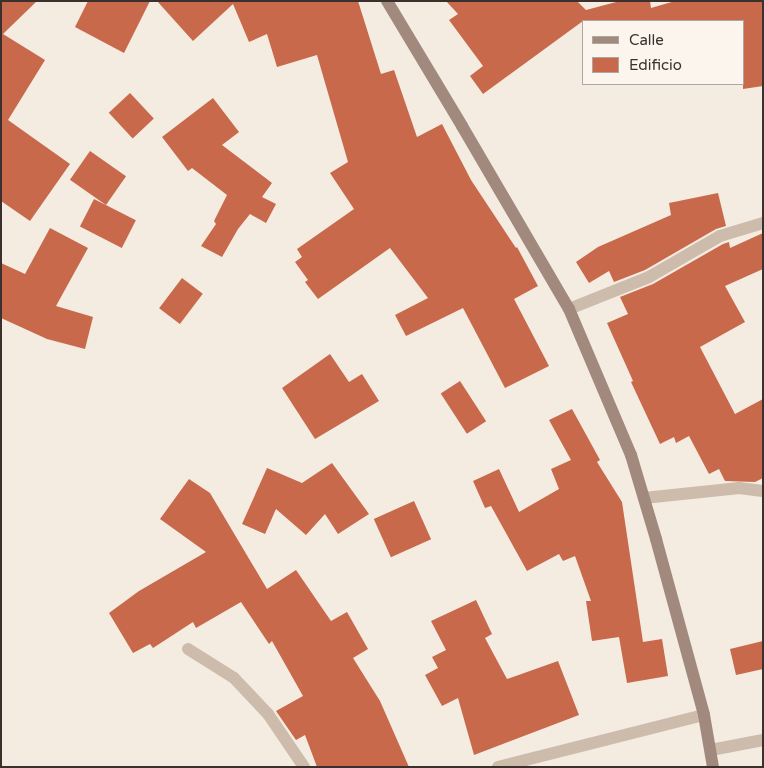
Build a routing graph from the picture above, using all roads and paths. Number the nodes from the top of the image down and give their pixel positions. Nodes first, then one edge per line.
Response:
1 (386, 1) edge
2 (763, 223) edge
3 (569, 309) junction
4 (763, 491) edge
5 (644, 498) junction
6 (188, 649) dead end
7 (704, 715) junction
8 (763, 740) edge
9 (711, 750) junction
10 (304, 767) edge
11 (498, 767) edge
12 (713, 767) edge

1 - 3 main road
2 - 3 street
3 - 5 main road
4 - 5 street
5 - 7 main road
6 - 10 street
7 - 9 main road
7 - 11 street
8 - 9 street
9 - 12 main road

